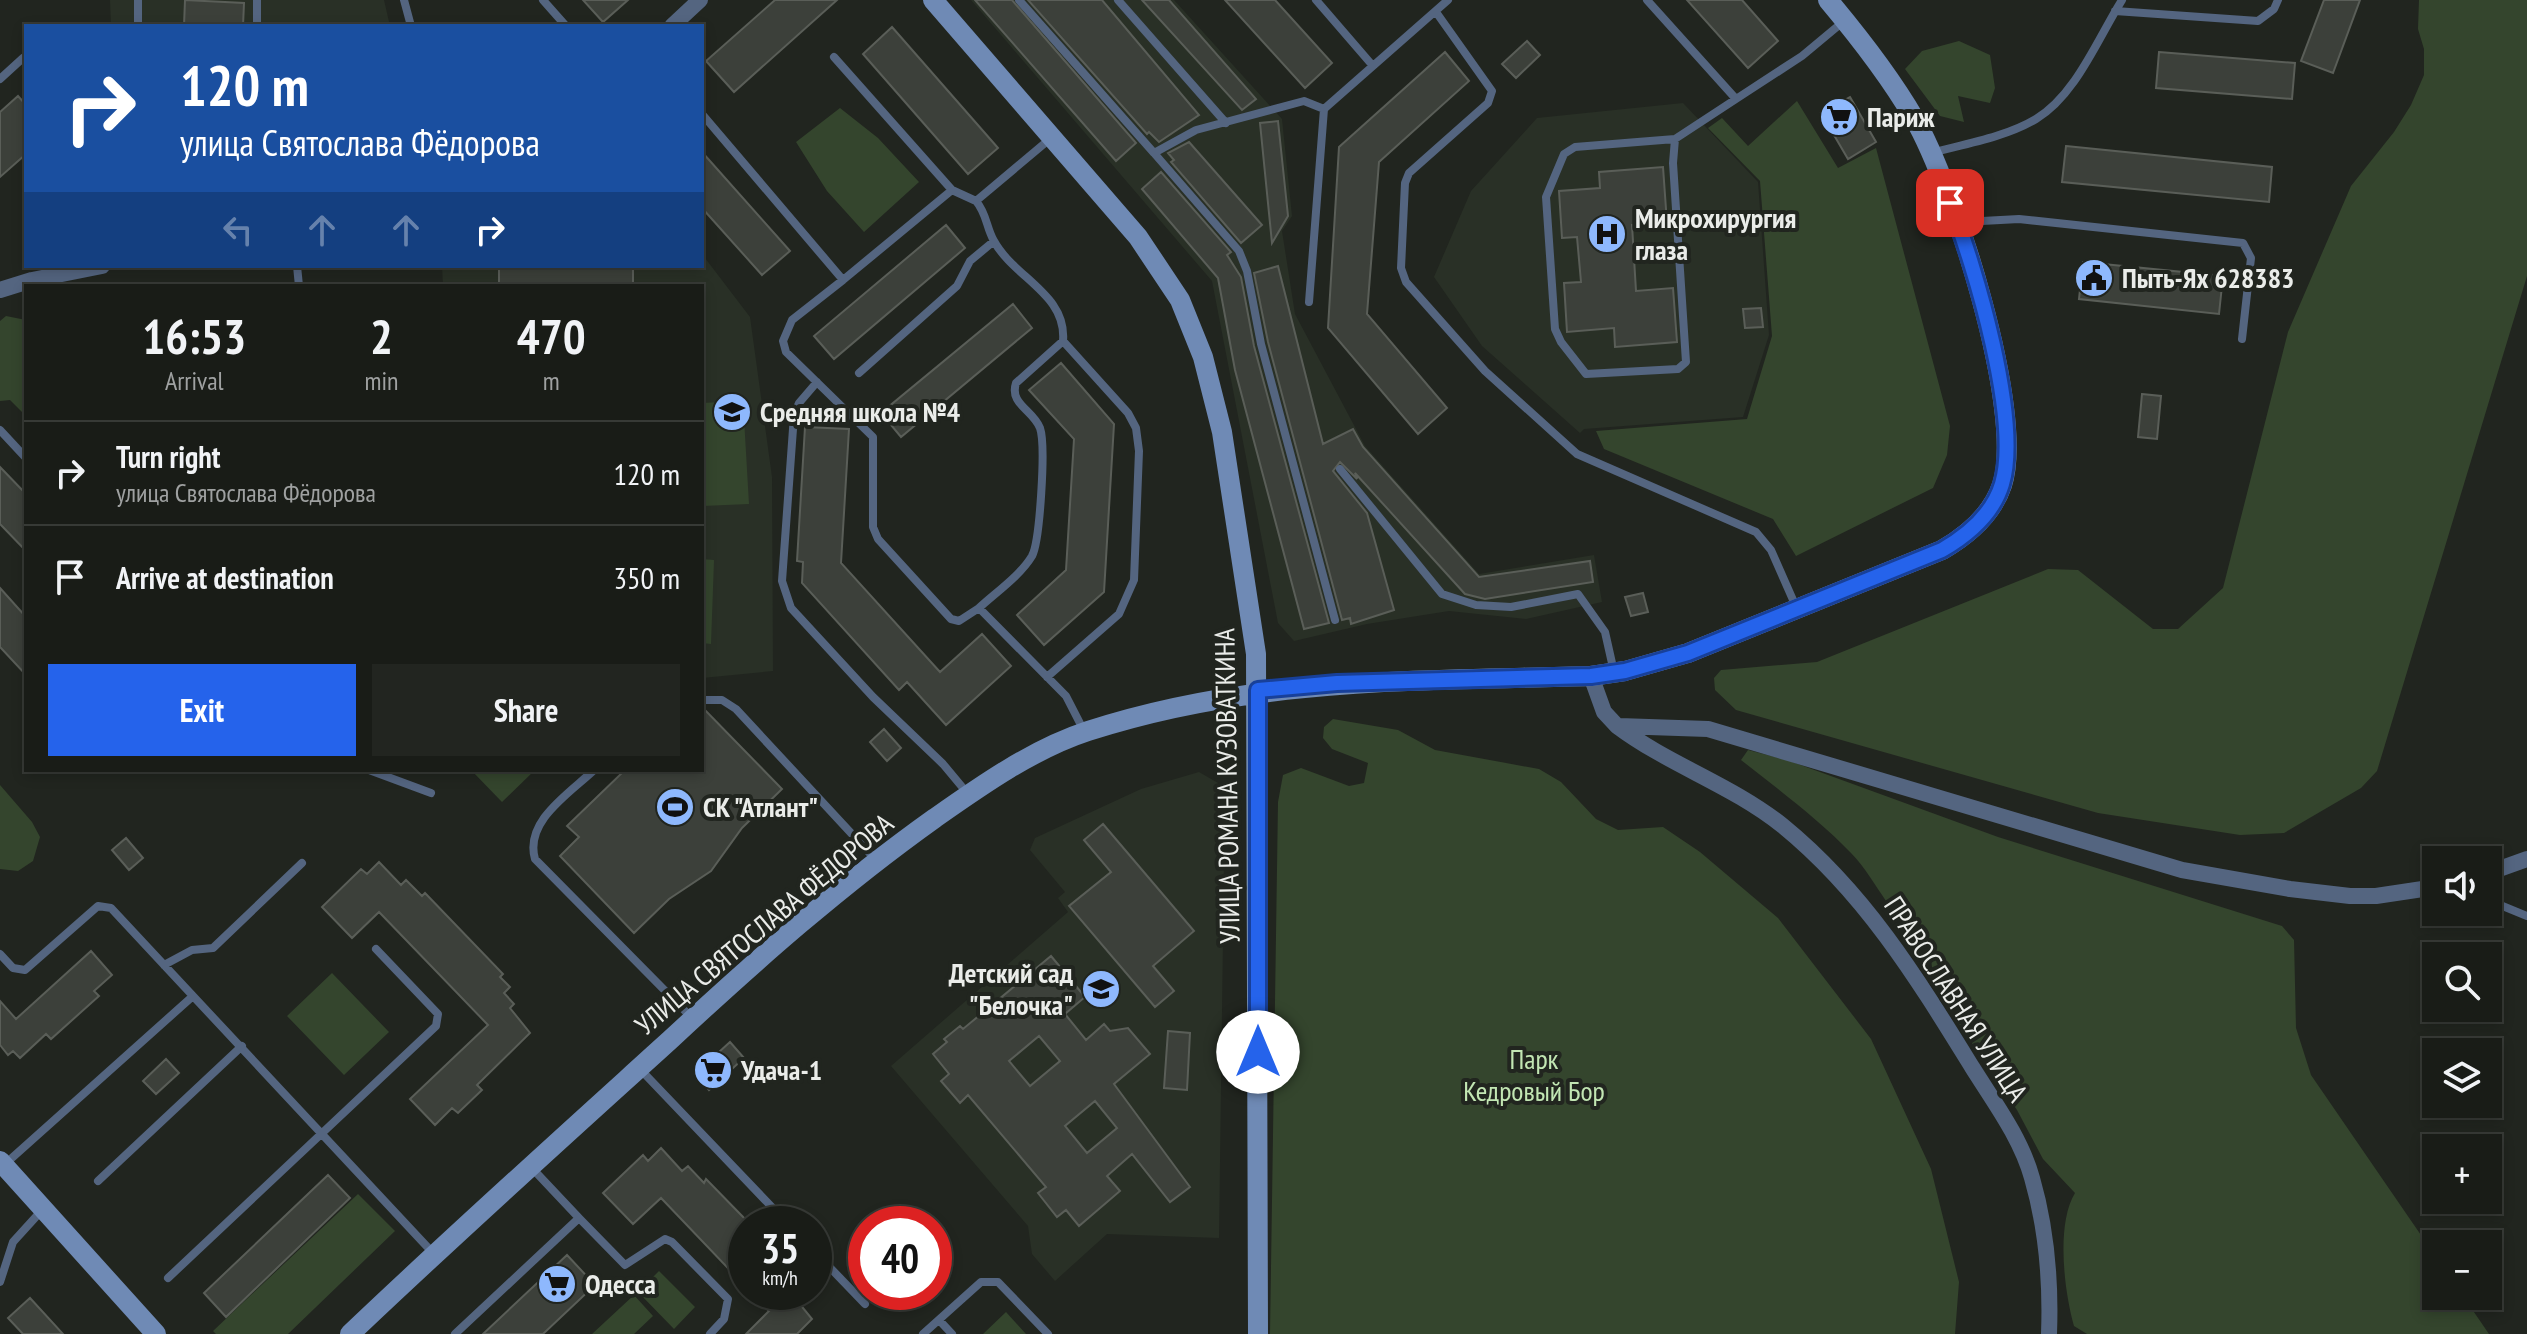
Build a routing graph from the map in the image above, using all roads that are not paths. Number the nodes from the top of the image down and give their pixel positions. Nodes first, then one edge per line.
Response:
1 (138, 0) edge
2 (257, 0) edge
3 (404, 0) edge
4 (543, 0) edge
5 (700, 0) edge
6 (933, 0) edge
7 (1019, 0) edge
8 (1118, 0) edge
9 (1316, 0) edge
10 (1448, 0) edge
11 (1647, 0) edge
12 (1828, 0) edge
13 (2122, 0) edge
14 (2278, 0) edge
15 (2115, 11) junction
16 (1436, 12) junction
17 (1845, 20) junction
18 (138, 24) edge
19 (257, 24) edge
20 (410, 24) edge
21 (564, 24) edge
22 (674, 24) edge
23 (834, 57) dead end
24 (23, 58) dead end
25 (1373, 66) junction
26 (0, 79) edge
27 (1736, 99) junction
28 (1324, 109) junction
29 (704, 117) edge
30 (1226, 123) junction
31 (1051, 137) junction
32 (1675, 139) junction
33 (1154, 153) junction
34 (1930, 153) junction
35 (952, 190) junction
36 (976, 201) junction
37 (1960, 228) junction
38 (994, 241) junction
39 (93, 268) edge
40 (843, 280) junction
41 (24, 284) edge
42 (25, 284) edge
43 (0, 290) edge
44 (1309, 302) dead end
45 (2242, 339) dead end
46 (1063, 341) junction
47 (859, 373) dead end
48 (817, 382) junction
49 (0, 430) edge
50 (24, 456) edge
51 (1340, 469) dead end
52 (979, 608) junction
53 (1797, 609) junction
54 (1335, 620) dead end
55 (1614, 673) junction
56 (1591, 676) junction
57 (1047, 677) junction
58 (1258, 690) junction
59 (704, 700) edge
60 (1617, 726) junction
61 (1084, 732) junction
62 (374, 772) edge
63 (592, 772) edge
64 (431, 793) dead end
65 (968, 795) junction
66 (2527, 859) edge
67 (876, 860) junction
68 (302, 863) dead end
69 (2502, 868) edge
70 (2422, 889) edge
71 (2502, 906) edge
72 (2527, 916) edge
73 (376, 949) dead end
74 (0, 954) edge
75 (164, 965) junction
76 (193, 996) junction
77 (693, 1019) junction
78 (242, 1046) junction
79 (639, 1068) junction
80 (323, 1135) junction
81 (2, 1163) edge
82 (530, 1165) junction
83 (98, 1181) dead end
84 (771, 1206) edge
85 (43, 1209) junction
86 (579, 1218) junction
87 (435, 1254) junction
88 (832, 1270) edge
89 (168, 1278) dead end
90 (0, 1282) edge
91 (848, 1286) edge
92 (939, 1320) junction
93 (156, 1334) edge
94 (351, 1334) edge
95 (455, 1334) edge
96 (710, 1334) edge
97 (923, 1334) edge
98 (952, 1334) edge
99 (1048, 1334) edge
100 (1258, 1334) edge
101 (2049, 1334) edge

1 - 18 lane
2 - 19 lane
3 - 20 lane
4 - 21 lane
5 - 22 street
6 - 31 street, УЛИЦА РОМАНА КУЗОВАТКИНА
7 - 33 lane
8 - 30 lane
9 - 25 lane
10 - 16 lane
11 - 27 lane
12 - 17 street, УЛИЦА СВЯТОСЛАВА ФЁДОРОВА
13 - 15 lane
14 - 15 lane
15 - 34 lane
16 - 25 lane
16 - 53 lane
17 - 27 lane
17 - 34 street, УЛИЦА СВЯТОСЛАВА ФЁДОРОВА
23 - 35 lane
24 - 26 lane
25 - 28 lane
27 - 32 lane
28 - 30 lane
28 - 44 lane
29 - 40 lane
30 - 33 lane
31 - 36 lane
31 - 58 street, УЛИЦА РОМАНА КУЗОВАТКИНА
32 - 32 lane
33 - 54 lane
34 - 37 street, УЛИЦА СВЯТОСЛАВА ФЁДОРОВА
35 - 36 lane
35 - 40 lane
36 - 38 lane
37 - 45 lane
37 - 53 street, УЛИЦА СВЯТОСЛАВА ФЁДОРОВА
38 - 46 lane
38 - 47 lane
39 - 42 street
40 - 48 lane
41 - 43 street
46 - 52 lane
46 - 57 lane
48 - 52 lane
48 - 65 lane
49 - 50 lane
51 - 55 lane
52 - 57 lane
53 - 55 street, УЛИЦА СВЯТОСЛАВА ФЁДОРОВА
55 - 56 street, УЛИЦА СВЯТОСЛАВА ФЁДОРОВА
56 - 58 street, УЛИЦА СВЯТОСЛАВА ФЁДОРОВА
56 - 60 street, ПРАВОСЛАВНАЯ УЛИЦА
57 - 61 lane
58 - 61 street, УЛИЦА СВЯТОСЛАВА ФЁДОРОВА
58 - 100 street, УЛИЦА РОМАНА КУЗОВАТКИНА
59 - 67 lane
60 - 70 street
60 - 101 street, ПРАВОСЛАВНАЯ УЛИЦА
61 - 65 street, УЛИЦА СВЯТОСЛАВА ФЁДОРОВА
62 - 64 lane
63 - 77 lane
65 - 67 street, УЛИЦА СВЯТОСЛАВА ФЁДОРОВА
66 - 69 street
67 - 77 street, УЛИЦА СВЯТОСЛАВА ФЁДОРОВА
68 - 75 lane
71 - 72 lane
73 - 80 lane
74 - 75 lane
75 - 76 lane
76 - 78 lane
76 - 81 lane
77 - 79 street, УЛИЦА СВЯТОСЛАВА ФЁДОРОВА
78 - 80 lane
78 - 83 lane
79 - 82 street, УЛИЦА СВЯТОСЛАВА ФЁДОРОВА
79 - 84 lane
80 - 87 lane
80 - 89 lane
81 - 85 street
82 - 86 lane
82 - 87 street, УЛИЦА СВЯТОСЛАВА ФЁДОРОВА
85 - 90 lane
85 - 93 street
86 - 95 lane
86 - 96 lane
87 - 94 street, УЛИЦА СВЯТОСЛАВА ФЁДОРОВА
88 - 91 lane
92 - 97 lane
92 - 98 lane
92 - 99 lane

